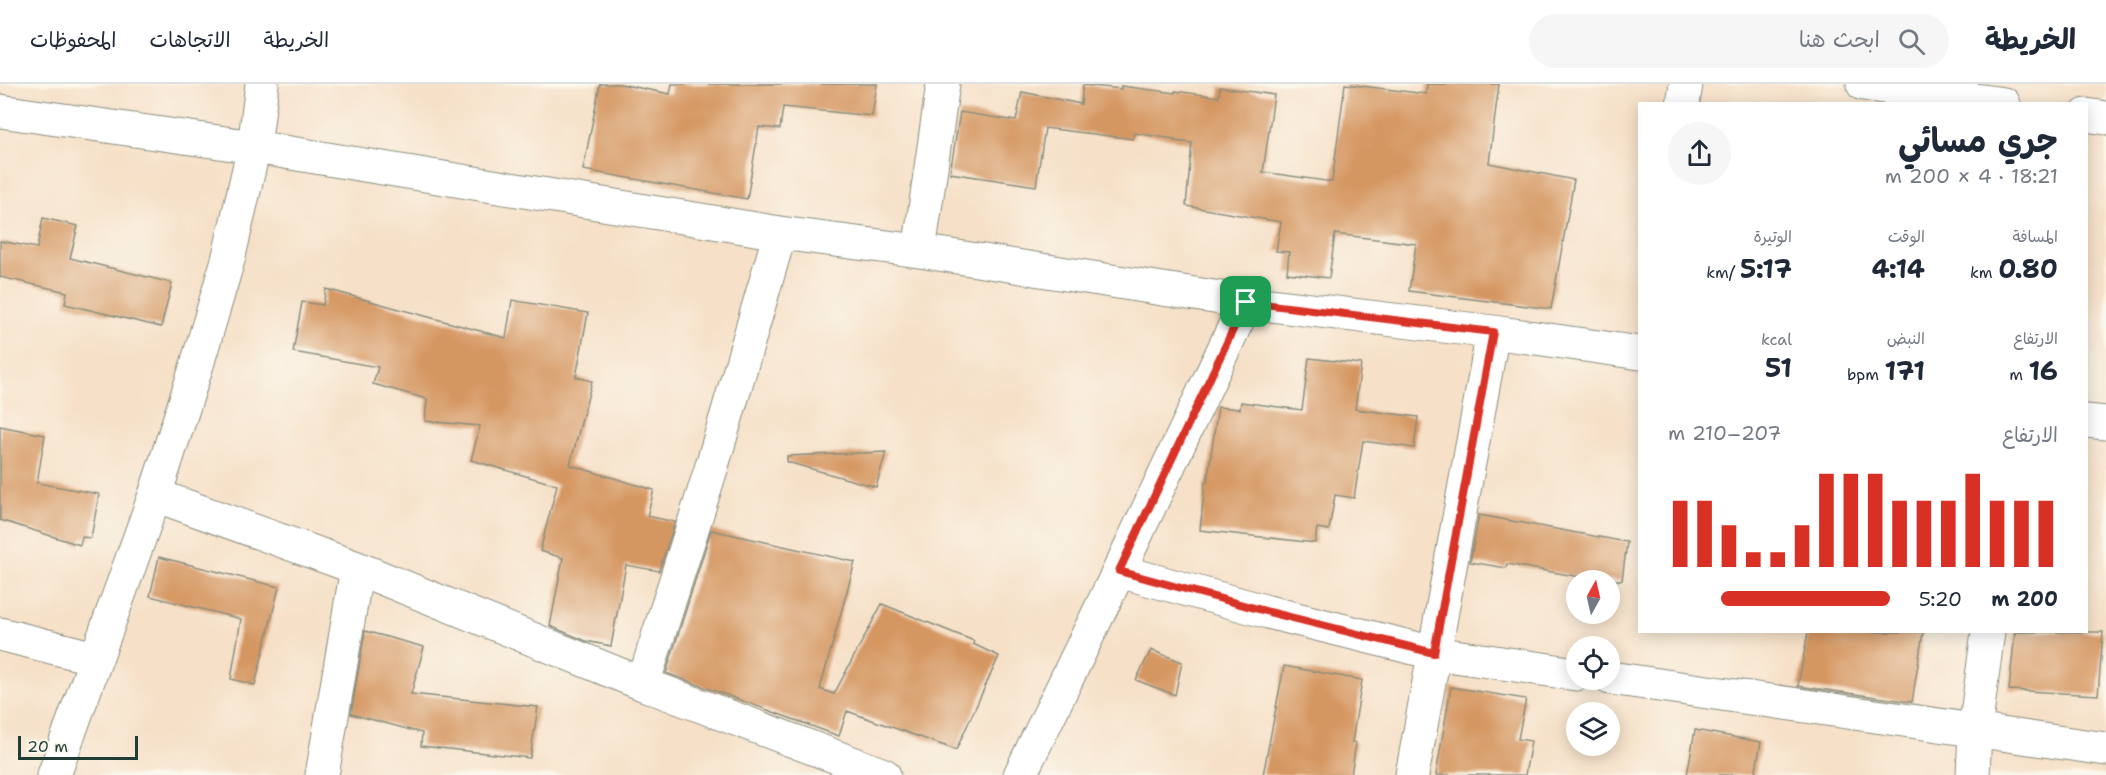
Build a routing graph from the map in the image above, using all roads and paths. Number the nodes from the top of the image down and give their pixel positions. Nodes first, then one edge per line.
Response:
1 (262, 84) edge
2 (943, 84) edge
3 (1686, 84) edge
4 (1863, 84) edge
5 (1683, 102) edge
6 (1990, 102) edge
7 (0, 111) edge
8 (2088, 115) edge
9 (2106, 118) edge
10 (254, 147) junction
11 (780, 233) junction
12 (919, 251) junction
13 (1246, 302) junction
14 (1493, 332) junction
15 (1638, 353) edge
16 (2088, 421) edge
17 (2106, 423) edge
18 (155, 495) junction
19 (357, 567) junction
20 (1119, 571) junction
21 (1988, 633) edge
22 (0, 634) edge
23 (1434, 653) junction
24 (95, 658) junction
25 (1566, 673) edge
26 (1620, 679) edge
27 (643, 684) junction
28 (1975, 730) junction
29 (2106, 749) edge
30 (54, 775) edge
31 (322, 775) edge
32 (884, 775) edge
33 (1020, 775) edge
34 (1412, 775) edge
35 (1973, 775) edge

1 - 10 street
2 - 12 street
3 - 5 street
4 - 6 street
7 - 10 street
8 - 9 street
10 - 11 street
10 - 18 street
11 - 12 street
11 - 27 street
12 - 13 street
13 - 14 street
13 - 20 street
14 - 15 street
14 - 23 street
16 - 17 street
18 - 19 street
18 - 24 street
19 - 27 street
19 - 31 street
20 - 23 street
20 - 33 street
21 - 28 street
22 - 24 street
23 - 25 street
23 - 34 street
24 - 30 street
26 - 28 street
27 - 32 street
28 - 29 street
28 - 35 street

